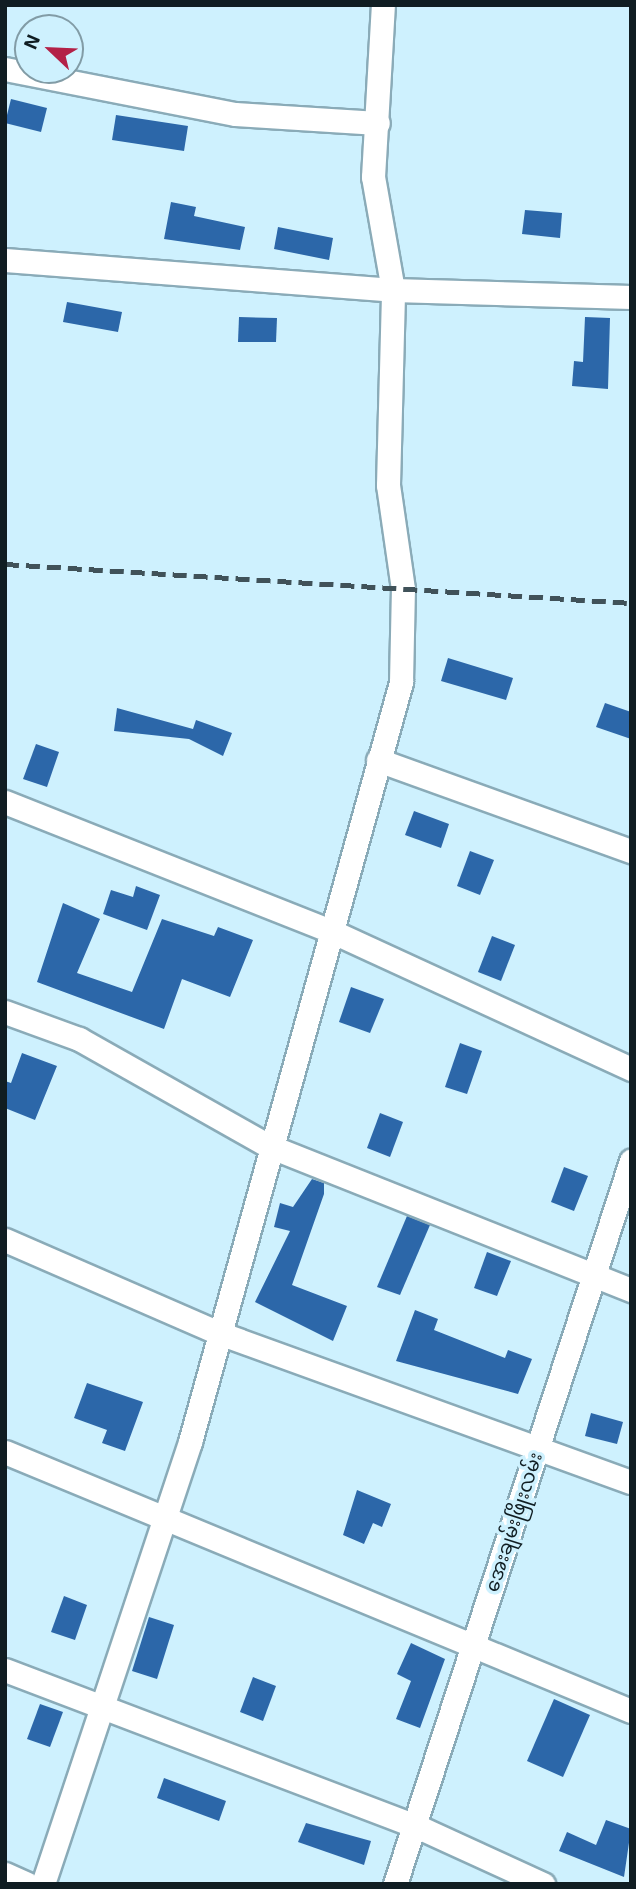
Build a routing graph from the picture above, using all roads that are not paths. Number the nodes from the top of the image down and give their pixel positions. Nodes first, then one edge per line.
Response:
1 (383, 5) edge
2 (5, 69) edge
3 (378, 123) junction
4 (5, 260) edge
5 (393, 290) junction
6 (631, 297) edge
7 (378, 760) junction
8 (5, 802) edge
9 (631, 851) edge
10 (328, 930) junction
11 (5, 1012) edge
12 (631, 1069) edge
13 (269, 1146) junction
14 (631, 1161) edge
15 (5, 1240) edge
16 (594, 1276) junction
17 (631, 1290) edge
18 (219, 1333) junction
19 (538, 1446) junction
20 (5, 1452) edge
21 (631, 1482) edge
22 (166, 1520) junction
23 (473, 1643) junction
24 (5, 1670) edge
25 (104, 1708) junction
26 (631, 1711) edge
27 (414, 1825) junction
28 (5, 1874) edge
29 (27, 1884) edge
30 (43, 1884) edge
31 (394, 1884) edge
32 (543, 1884) edge

1 - 3 street
2 - 3 street
3 - 5 street
4 - 5 street
5 - 6 street
5 - 7 street
7 - 9 street
7 - 10 street
8 - 10 street
10 - 12 street
10 - 13 street
11 - 13 street
13 - 16 street
13 - 18 street
14 - 16 street, အေးချမ်းဖြိုးလမ်း
15 - 18 street
16 - 17 street
16 - 19 street, အေးချမ်းဖြိုးလမ်း
18 - 19 street
18 - 22 street
19 - 21 street
19 - 23 street, အေးချမ်းဖြိုးလမ်း
20 - 22 street
22 - 23 street
22 - 25 street
23 - 26 street
23 - 27 street, အေးချမ်းဖြိုးလမ်း
24 - 25 street
25 - 27 street
25 - 30 street
27 - 31 street, အေးချမ်းဖြိုးလမ်း
27 - 32 street
28 - 29 street

